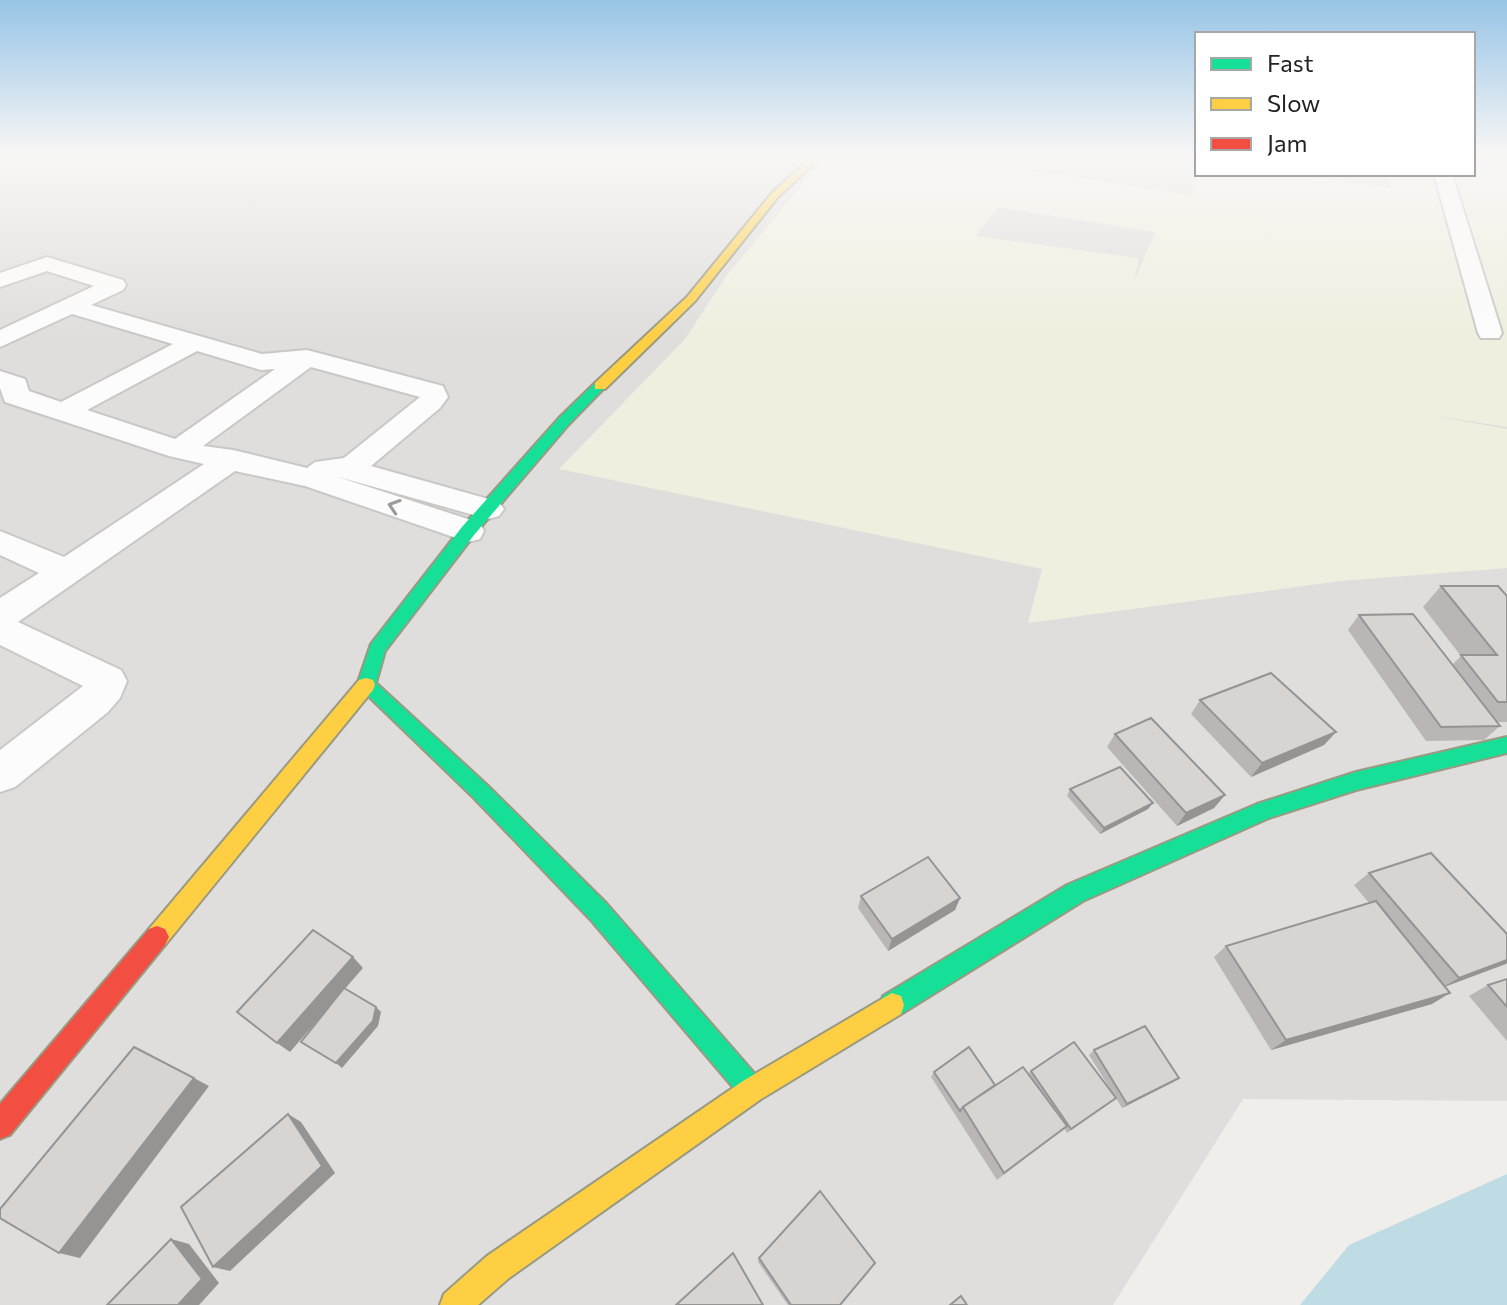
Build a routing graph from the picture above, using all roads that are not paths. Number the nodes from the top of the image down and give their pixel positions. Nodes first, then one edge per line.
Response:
1 (758, 215) edge
2 (1455, 215) edge
3 (0, 280) edge
4 (72, 307) junction
5 (1490, 333) dead end
6 (0, 339) edge
7 (194, 343) junction
8 (307, 358) junction
9 (5, 393) edge
10 (63, 412) junction
11 (179, 450) junction
12 (233, 459) junction
13 (349, 469) junction
14 (313, 479) junction
15 (478, 520) junction
16 (0, 542) edge
17 (66, 571) junction
18 (0, 616) edge
19 (0, 629) edge
20 (366, 685) junction
21 (1507, 745) edge
22 (0, 774) edge
23 (752, 1090) junction
24 (0, 1125) edge
25 (455, 1305) edge

1 - 15 street
2 - 5 street
3 - 4 street
4 - 6 street
4 - 7 street
7 - 8 street
7 - 10 street
8 - 11 street
8 - 13 street
9 - 10 street
10 - 11 street
11 - 12 street
12 - 14 street
12 - 17 street
13 - 14 street
13 - 15 street
15 -> 14 street
15 - 20 street
16 - 17 street
17 - 18 street
19 - 22 street
20 - 23 street
20 - 24 street
21 - 23 street
23 - 25 street

